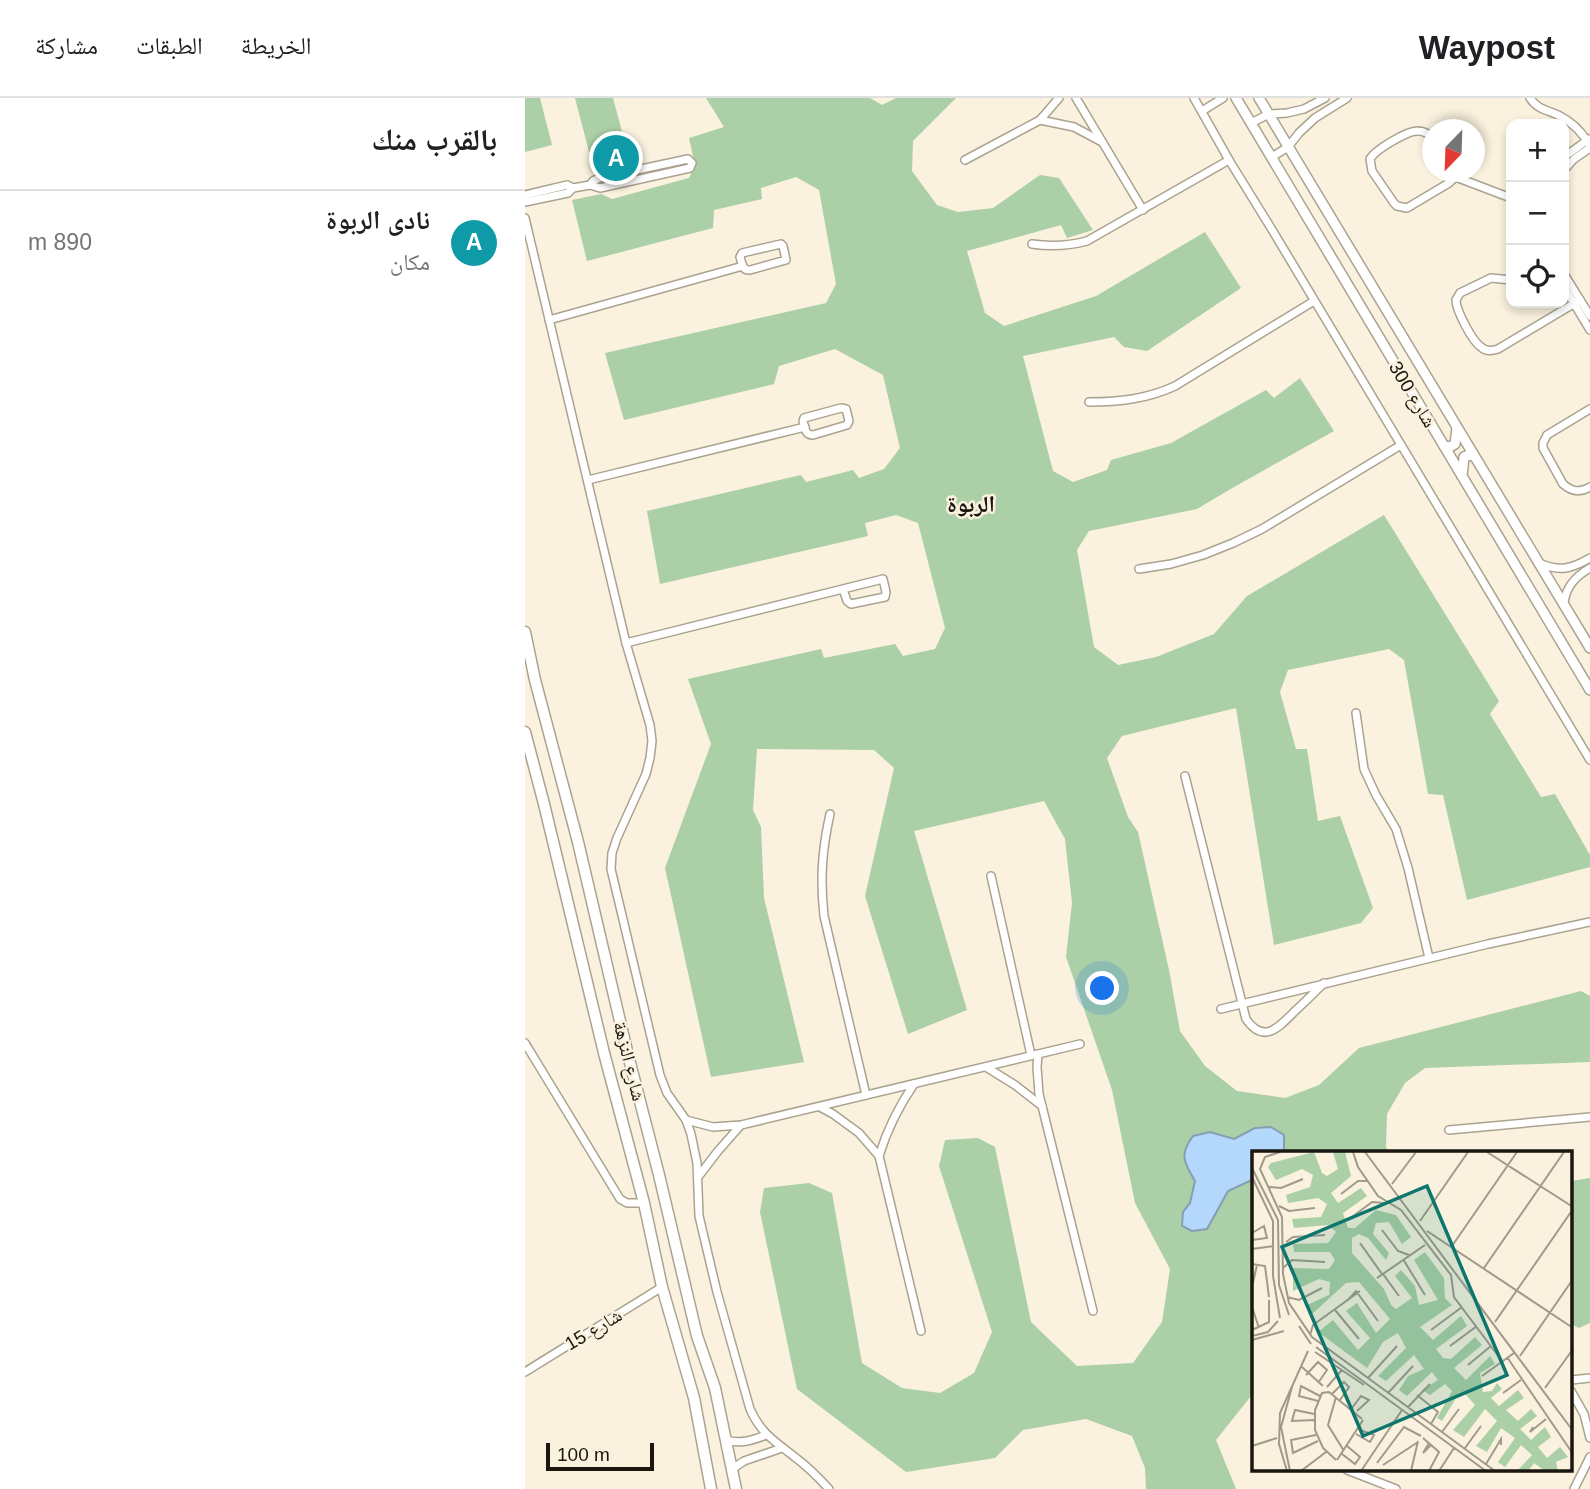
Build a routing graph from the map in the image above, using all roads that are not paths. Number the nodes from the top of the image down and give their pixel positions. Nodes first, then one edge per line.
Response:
1 (1059, 98) edge
2 (1076, 98) edge
3 (1223, 98) edge
4 (1235, 98) edge
5 (1259, 98) edge
6 (1325, 98) edge
7 (1347, 98) edge
8 (1530, 98) edge
9 (1198, 99) edge
10 (1202, 111) junction
11 (1296, 112) junction
12 (1269, 114) junction
13 (1040, 120) junction
14 (1251, 123) junction
15 (1307, 125) junction
16 (1422, 131) edge
17 (1103, 143) junction
18 (1589, 143) edge
19 (1288, 147) junction
20 (1569, 154) edge
21 (1272, 157) junction
22 (965, 160) dead end
23 (1229, 160) junction
24 (1569, 164) edge
25 (645, 167) junction
26 (648, 178) junction
27 (1450, 182) edge
28 (1474, 182) edge
29 (590, 185) junction
30 (573, 188) junction
31 (1506, 194) edge
32 (525, 195) edge
33 (525, 202) edge
34 (1143, 210) junction
35 (525, 218) edge
36 (1032, 244) dead end
37 (743, 266) junction
38 (1506, 279) edge
39 (1569, 285) edge
40 (1569, 293) edge
41 (1314, 300) junction
42 (1577, 302) junction
43 (1569, 307) edge
44 (1567, 308) edge
45 (1590, 316) edge
46 (549, 320) junction
47 (1590, 330) edge
48 (1089, 402) dead end
49 (1590, 409) edge
50 (805, 427) junction
51 (1457, 428) junction
52 (1401, 444) junction
53 (1444, 446) junction
54 (1474, 456) junction
55 (1462, 476) junction
56 (588, 480) junction
57 (1590, 487) edge
58 (1590, 558) edge
59 (1539, 562) junction
60 (1590, 568) edge
61 (1139, 569) dead end
62 (1565, 569) junction
63 (1572, 581) junction
64 (843, 589) junction
65 (1564, 603) junction
66 (525, 632) edge
67 (626, 643) junction
68 (1590, 648) edge
69 (1590, 690) edge
70 (1356, 713) dead end
71 (525, 732) edge
72 (1590, 760) edge
73 (1185, 776) dead end
74 (830, 814) dead end
75 (991, 876) dead end
76 (1590, 922) edge
77 (1430, 958) junction
78 (1324, 983) junction
79 (1242, 1004) junction
80 (1221, 1009) dead end
81 (1080, 1044) dead end
82 (527, 1048) edge
83 (1034, 1054) junction
84 (985, 1066) junction
85 (914, 1084) junction
86 (866, 1095) junction
87 (819, 1107) junction
88 (1043, 1107) junction
89 (1590, 1117) edge
90 (686, 1120) junction
91 (741, 1125) junction
92 (1449, 1130) dead end
93 (640, 1147) junction
94 (879, 1156) junction
95 (648, 1175) junction
96 (698, 1177) junction
97 (644, 1203) junction
98 (662, 1287) junction
99 (1093, 1311) dead end
100 (921, 1331) dead end
101 (525, 1372) edge
102 (1573, 1395) edge
103 (766, 1435) junction
104 (1590, 1438) edge
105 (725, 1440) junction
106 (782, 1448) junction
107 (1590, 1457) edge
108 (731, 1470) junction
109 (1352, 1472) edge
110 (711, 1489) edge
111 (736, 1489) edge
112 (829, 1489) edge
113 (1397, 1489) edge
114 (1574, 1489) edge

1 - 13 street
2 - 17 street
3 - 10 street
4 - 14 street, شارع 300
5 - 12 street, شارع 300
6 - 11 street
7 - 15 street
8 - 18 street
9 - 10 street
10 - 23 street
11 - 12 street
11 - 15 street
12 - 14 street
12 - 19 street, شارع 300
13 - 17 street
13 - 22 street
14 - 21 street, شارع 300
15 - 19 street
16 - 27 street
17 - 34 street
18 - 20 street
18 - 24 street
19 - 21 street
19 - 51 street, شارع 300
21 - 53 street, شارع 300
23 - 34 street
23 - 41 street
25 - 26 street
25 - 26 street
25 - 29 street
26 - 29 street
28 - 31 street
29 - 30 street
30 - 32 street
30 - 33 street
34 - 36 street
35 - 46 street
37 - 37 street
37 - 46 street
38 - 44 street
39 - 42 street
40 - 42 street
41 - 48 street
41 - 52 street
42 - 43 street
42 - 45 street
42 - 47 street
46 - 56 street
49 - 57 street
50 - 50 street
50 - 56 street
51 - 53 street
51 - 54 street, شارع 300
52 - 61 street
52 - 72 street
53 - 55 street, شارع 300
54 - 55 street
54 - 59 street, شارع 300
55 - 69 street, شارع 300
56 - 67 street
58 - 62 street
59 - 62 street
59 - 65 street, شارع 300
60 - 63 street
62 - 63 street
63 - 65 street
64 - 64 street
64 - 67 street
65 - 68 street, شارع 300
66 - 93 main road, شارع النزهة
67 - 90 street
70 - 77 street
71 - 93 main road, شارع النزهة
73 - 79 street
74 - 86 street
75 - 83 street
76 - 77 street
77 - 78 street
78 - 79 street
78 - 79 street
79 - 80 street
81 - 83 street
82 - 97 street
83 - 84 street
83 - 88 street
84 - 85 street
84 - 88 street
85 - 86 street
85 - 94 street
86 - 87 street
87 - 91 street
87 - 94 street
88 - 99 street
89 - 92 street
90 - 91 street
90 - 96 street
91 - 96 street
93 - 95 main road, شارع النزهة
93 - 95 main road, شارع النزهة
94 - 100 street
95 - 97 main road, شارع النزهة
95 - 105 main road, شارع النزهة
96 - 103 street
97 - 98 main road, شارع النزهة
98 - 101 street, شارع 15
98 - 110 main road, شارع النزهة
102 - 104 street
103 - 105 street
103 - 106 street
105 - 108 main road, شارع النزهة
106 - 108 street
106 - 112 street
107 - 114 street
108 - 111 main road, شارع النزهة
109 - 113 street

